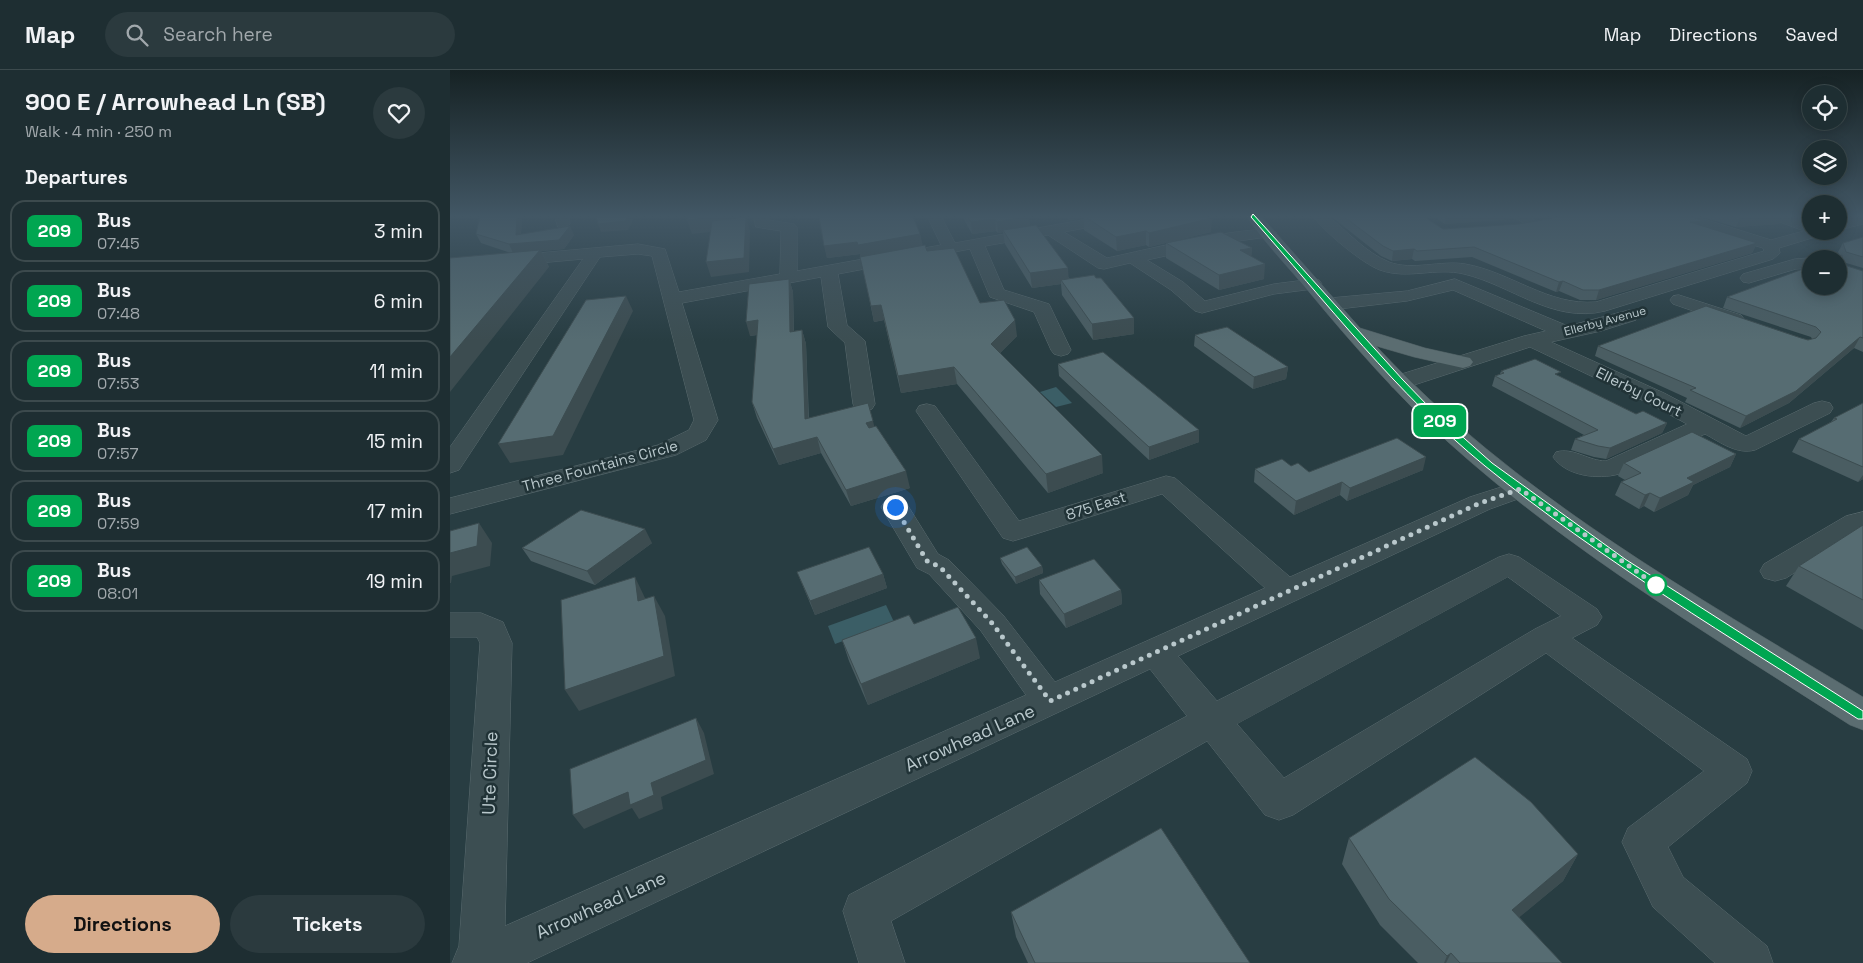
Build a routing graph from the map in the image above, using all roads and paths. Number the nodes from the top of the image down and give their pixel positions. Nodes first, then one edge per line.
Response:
1 (543, 258) edge
2 (592, 258) edge
3 (661, 258) edge
4 (788, 258) edge
5 (899, 258) edge
6 (982, 258) edge
7 (1094, 258) edge
8 (1133, 258) joint
9 (1290, 258) edge
10 (1372, 258) edge
11 (1761, 258) edge
12 (1802, 264) edge
13 (450, 266) edge
14 (829, 271) junction
15 (788, 278) junction
16 (1313, 284) junction
17 (673, 299) junction
18 (1679, 300) junction
19 (1330, 304) junction
20 (1750, 325) edge
21 (1356, 333) junction
22 (1567, 333) junction
23 (1531, 340) junction
24 (1061, 350) dead end
25 (1463, 362) junction
26 (1400, 382) junction
27 (864, 404) edge
28 (1822, 408) dead end
29 (927, 411) dead end
30 (1705, 426) junction
31 (1565, 456) dead end
32 (450, 465) edge
33 (1520, 489) junction
34 (450, 506) edge
35 (895, 507) dead end
36 (1863, 521) edge
37 (1775, 571) dead end
38 (1287, 591) junction
39 (450, 625) edge
40 (1547, 637) junction
41 (1156, 653) junction
42 (1050, 701) junction
43 (1863, 715) edge
44 (1212, 720) junction
45 (478, 962) edge
46 (882, 963) edge
47 (1750, 963) edge

1 - 13 street
2 - 32 street
3 - 17 street, Three Fountains Circle
4 - 15 street
5 - 14 street
6 - 24 street
7 - 8 street
8 - 16 street
9 - 16 main road
10 - 11 street
12 - 18 street, Ellerby Avenue
14 - 15 street
14 - 27 street
15 - 17 street
16 - 19 main road
17 - 34 street, Three Fountains Circle
18 - 20 street
18 - 22 street, Ellerby Avenue
19 - 21 main road
19 - 22 street
21 - 25 main road
21 - 26 main road
22 - 23 street, Ellerby Avenue
23 - 25 street, Ellerby Avenue
23 - 30 street, Ellerby Court
25 - 26 street, Ellerby Avenue
26 - 33 main road
28 - 30 street, Ellerby Court
29 - 38 street, 875 East
30 - 31 street
33 - 38 street, Arrowhead Lane
33 - 43 main road
35 - 42 street
36 - 37 street
38 - 41 street, Arrowhead Lane
39 - 45 street, Ute Circle
40 - 44 street
40 - 44 street
40 - 47 street
41 - 42 street, Arrowhead Lane
41 - 44 street
42 - 45 street, Arrowhead Lane
44 - 46 street

